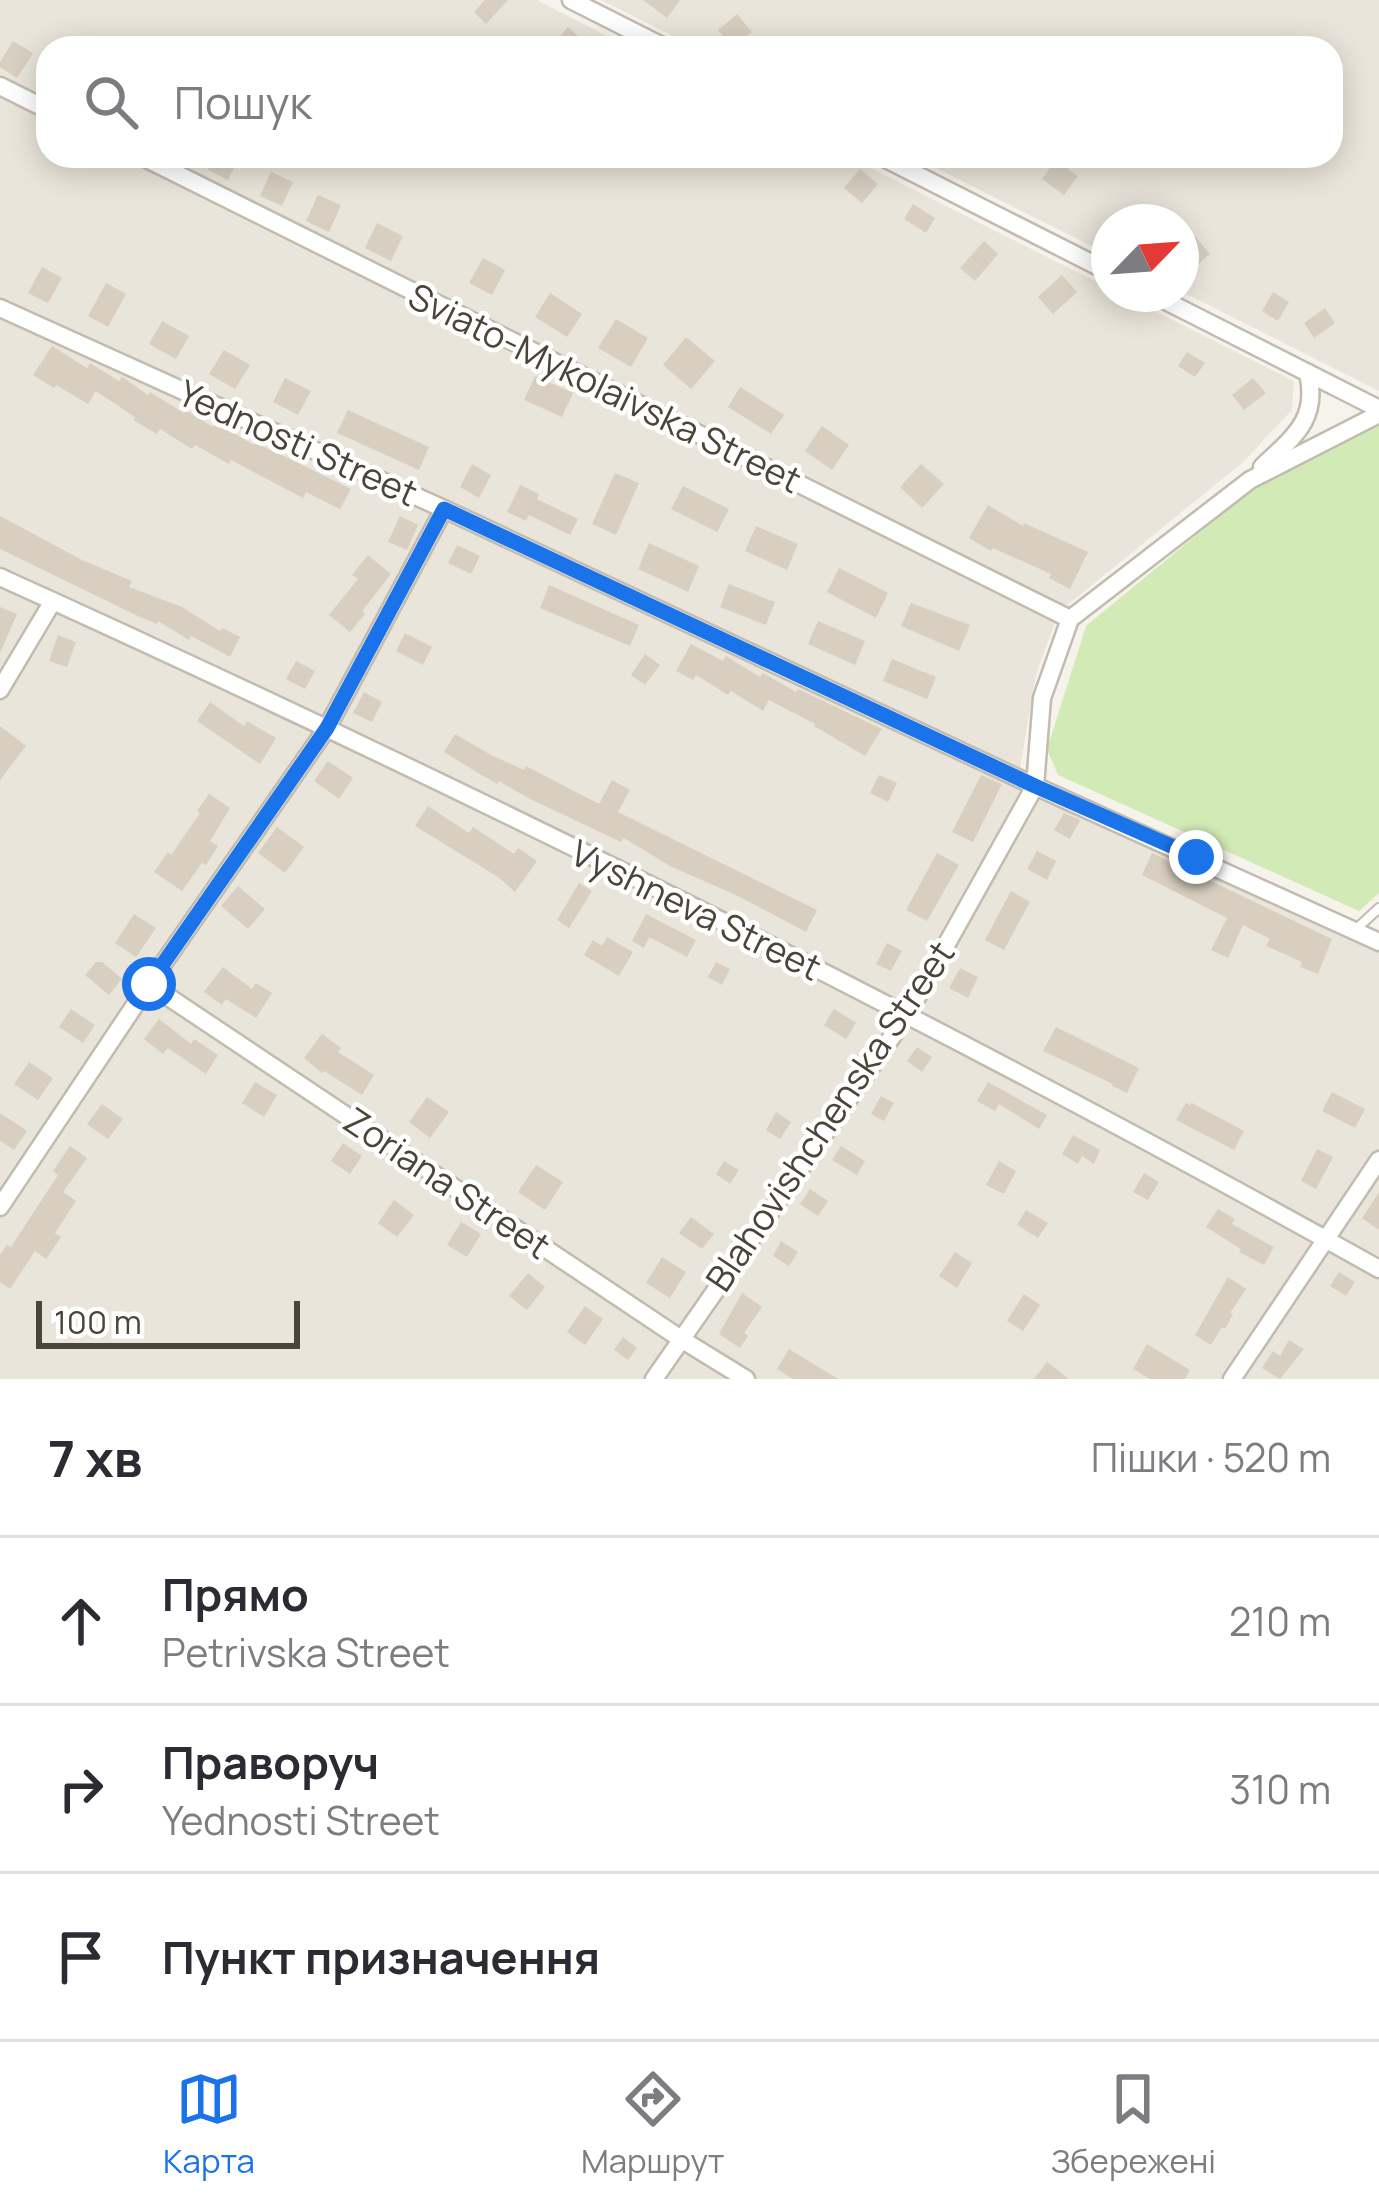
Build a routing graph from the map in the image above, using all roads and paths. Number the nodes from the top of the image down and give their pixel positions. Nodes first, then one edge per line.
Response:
1 (571, 0) edge
2 (642, 36) edge
3 (0, 86) edge
4 (36, 104) edge
5 (165, 168) edge
6 (904, 168) edge
7 (1091, 263) edge
8 (0, 308) edge
9 (1188, 312) edge
10 (1308, 373) junction
11 (1379, 411) edge
12 (1250, 480) junction
13 (444, 509) junction
14 (0, 577) edge
15 (53, 601) junction
16 (1070, 620) junction
17 (0, 690) edge
18 (327, 728) junction
19 (1035, 786) junction
20 (1379, 908) edge
21 (1354, 931) junction
22 (1379, 942) edge
23 (149, 984) junction
24 (907, 1015) junction
25 (1379, 1160) edge
26 (0, 1207) edge
27 (1325, 1239) junction
28 (1379, 1269) edge
29 (681, 1339) junction
30 (654, 1379) edge
31 (746, 1379) edge
32 (1232, 1379) edge

1 - 2 street
3 - 4 street
5 - 16 street, Sviato-Mykolaivska Street
6 - 7 street
8 - 13 street, Yednosti Street
9 - 10 street
10 - 11 street
10 - 12 street
11 - 12 street
12 - 16 street
13 - 18 street
13 - 19 street, Yednosti Street
14 - 15 street, Vyshneva Street
15 - 17 street
15 - 18 street, Vyshneva Street
16 - 19 street
18 - 23 street
18 - 24 street, Vyshneva Street
19 - 21 street, Yednosti Street
19 - 24 street, Blahovishchenska Street
20 - 21 lane
21 - 22 street, Yednosti Street
23 - 26 street
23 - 29 street, Zoriana Street
24 - 27 street, Vyshneva Street
24 - 29 street, Blahovishchenska Street
25 - 27 street
27 - 28 street, Vyshneva Street
27 - 32 street
29 - 30 street, Blahovishchenska Street
29 - 31 street, Zoriana Street

